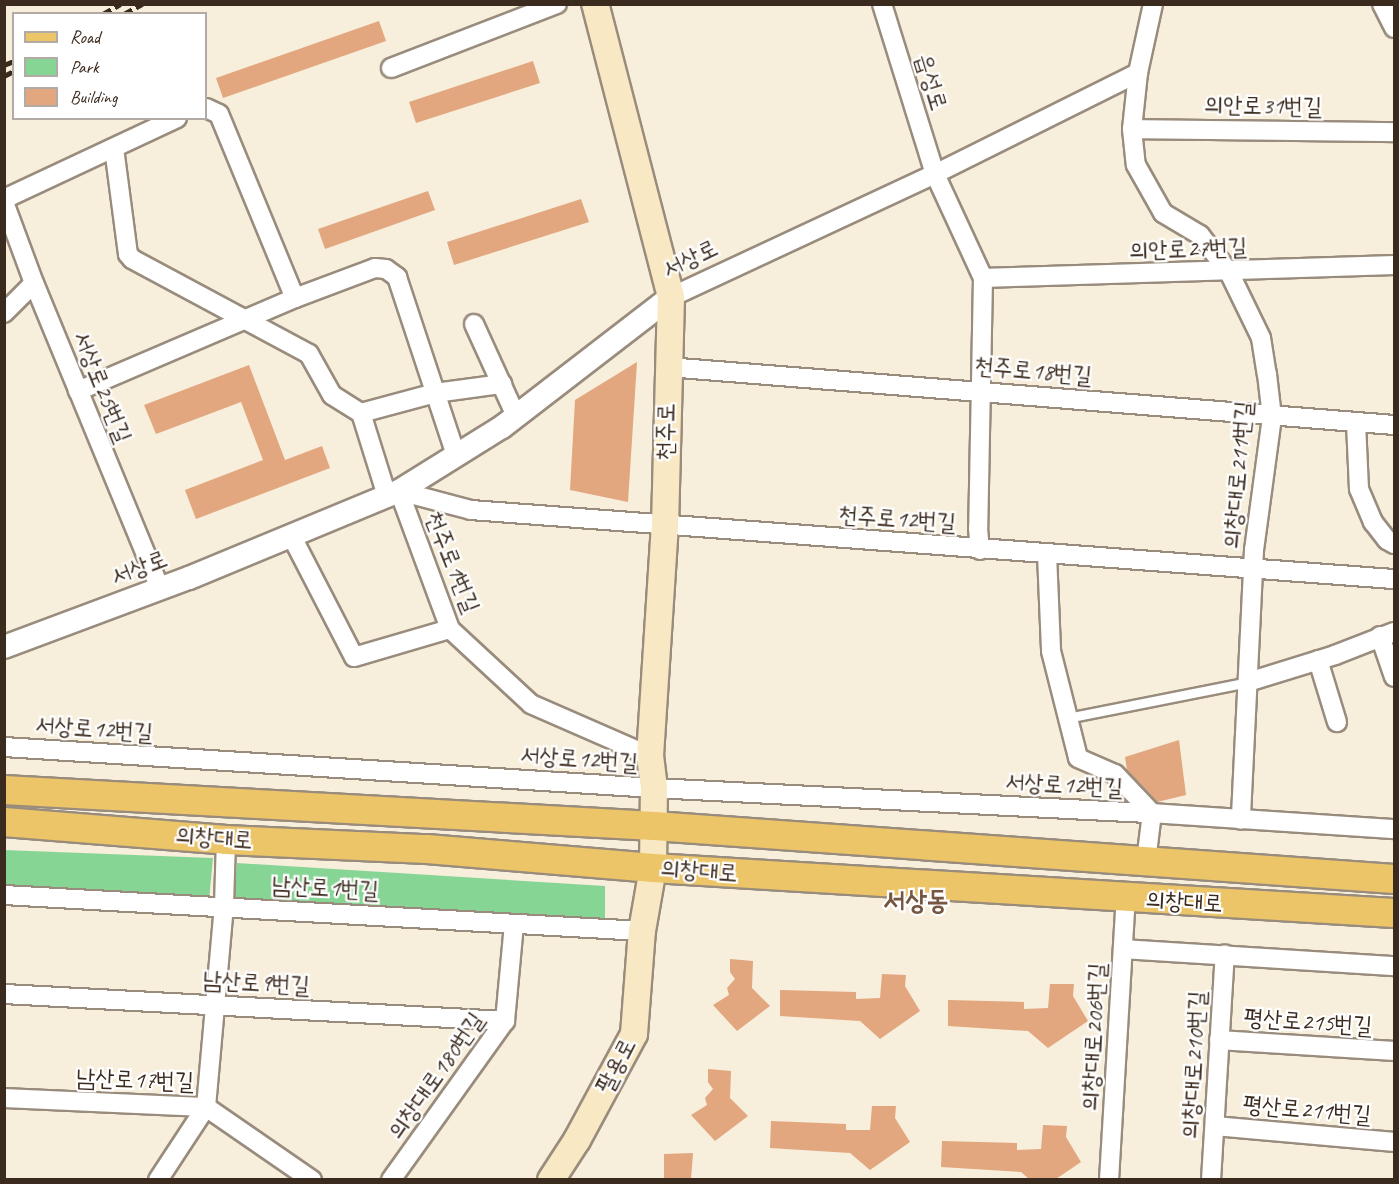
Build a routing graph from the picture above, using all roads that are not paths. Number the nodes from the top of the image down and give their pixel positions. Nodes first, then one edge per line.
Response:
1 (557, 4) edge
2 (595, 4) edge
3 (882, 4) edge
4 (1153, 4) edge
5 (1382, 4) edge
6 (1395, 28) edge
7 (391, 68) dead end
8 (1138, 73) junction
9 (208, 109) edge
10 (173, 120) edge
11 (1132, 129) junction
12 (1395, 132) edge
13 (114, 148) junction
14 (935, 174) junction
15 (4, 200) edge
16 (1395, 265) edge
17 (1229, 272) junction
18 (983, 278) junction
19 (34, 283) junction
20 (671, 297) junction
21 (296, 298) junction
22 (4, 313) edge
23 (246, 320) junction
24 (474, 324) dead end
25 (667, 367) junction
26 (502, 384) junction
27 (78, 391) junction
28 (981, 391) junction
29 (435, 393) junction
30 (361, 413) junction
31 (516, 416) junction
32 (1272, 417) junction
33 (1356, 423) junction
34 (1395, 425) edge
35 (456, 455) junction
36 (393, 493) junction
37 (665, 526) junction
38 (291, 535) junction
39 (1395, 544) edge
40 (980, 550) junction
41 (1047, 554) junction
42 (1254, 567) junction
43 (1395, 579) edge
44 (160, 589) junction
45 (450, 628) junction
46 (1387, 634) edge
47 (4, 647) edge
48 (1318, 660) junction
49 (1395, 677) edge
50 (1248, 682) junction
51 (1067, 718) junction
52 (1337, 722) dead end
53 (4, 747) edge
54 (650, 756) junction
55 (654, 788) junction
56 (4, 790) edge
57 (1152, 813) junction
58 (1241, 819) junction
59 (4, 822) edge
60 (654, 826) junction
61 (1395, 829) edge
62 (226, 840) junction
63 (1146, 861) junction
64 (653, 868) junction
65 (1395, 879) edge
66 (4, 895) edge
67 (1126, 898) junction
68 (224, 906) junction
69 (1395, 913) edge
70 (514, 924) junction
71 (642, 931) junction
72 (1123, 949) junction
73 (1225, 954) junction
74 (1395, 966) edge
75 (4, 994) edge
76 (213, 1004) junction
77 (505, 1021) junction
78 (1219, 1040) junction
79 (1395, 1051) edge
80 (4, 1098) edge
81 (207, 1107) junction
82 (1215, 1126) junction
83 (1395, 1142) edge
84 (158, 1179) edge
85 (312, 1179) edge
86 (391, 1179) edge
87 (551, 1179) edge
88 (1109, 1179) edge
89 (1211, 1179) edge

1 - 7 street
2 - 20 main road, 천주로
3 - 14 street, 읍성로
4 - 8 street, 의창대로211번길
5 - 6 street
8 - 11 street, 의창대로211번길
8 - 14 street, 서상로
9 - 21 street
10 - 13 street
11 - 12 street, 의안로31번길
11 - 17 street, 의창대로211번길
13 - 15 street
13 - 23 street
14 - 18 street, 읍성로
14 - 20 street, 서상로
15 - 19 street, 서상로25번길
16 - 17 street, 의안로27번길
17 - 18 street, 의안로27번길
17 - 32 street, 의창대로211번길
18 - 28 street
19 - 22 street
19 - 27 street, 서상로25번길
20 - 25 main road, 천주로
20 - 31 street, 서상로
21 - 23 street
21 - 29 street
23 - 27 street
23 - 30 street
24 - 26 street
25 - 28 street, 천주로18번길
25 - 37 main road, 천주로
26 - 29 street
26 - 31 street
27 - 44 street, 서상로25번길
28 - 32 street, 천주로18번길
28 - 40 street
29 - 30 street
29 - 35 street
30 - 36 street, 천주로1번길
31 - 35 street, 서상로
32 - 33 street, 천주로18번길
32 - 42 street, 의창대로211번길
33 - 34 street, 천주로18번길
33 - 39 street
35 - 36 street, 서상로
36 - 37 street, 천주로12번길
36 - 38 street, 서상로
36 - 45 street, 천주로1번길
37 - 40 street, 천주로12번길
37 - 54 main road, 천주로
38 - 44 street, 서상로
38 - 45 street
40 - 41 street, 천주로12번길
41 - 42 street, 천주로12번길
41 - 51 street, 서상로12번길
42 - 43 street, 천주로12번길
42 - 50 street, 의창대로211번길
44 - 47 street, 서상로
45 - 54 street, 천주로1번길
46 - 48 street
46 - 49 street
48 - 50 street
48 - 52 street
50 - 51 lane
50 - 58 street, 의창대로211번길
51 - 57 street, 서상로12번길
53 - 55 street, 서상로12번길
54 - 55 main road, 천주로
55 - 57 street, 서상로12번길
55 - 60 main road, 천주로
56 - 60 main road, 의창대로
57 - 58 street, 서상로12번길
57 - 63 street, 서상로12번길
58 - 61 street, 서상로12번길
59 - 62 main road, 의창대로
60 - 63 main road, 의창대로
60 - 64 main road, 천주로
62 - 64 main road, 의창대로
62 - 68 street
63 - 65 main road, 의창대로
64 - 67 main road, 의창대로
64 - 71 main road, 팔용로
66 - 68 street, 남산로1번길
67 - 69 main road, 의창대로
67 - 72 street, 의창대로206번길
68 - 70 street, 남산로1번길
68 - 76 street
70 - 71 street, 남산로1번길
70 - 77 street, 의창대로180번길
71 - 87 main road, 팔용로
72 - 73 street
72 - 88 street, 의창대로206번길
73 - 74 street
73 - 78 street, 의창대로210번길
75 - 76 street, 남산로9번길
76 - 77 street, 남산로9번길
76 - 81 street
77 - 86 street, 의창대로180번길
78 - 79 street, 평산로215번길
78 - 82 street, 의창대로210번길
80 - 81 street, 남산로17번길
81 - 84 street
81 - 85 street, 남산로17번길
82 - 83 street, 평산로211번길
82 - 89 street, 의창대로210번길

